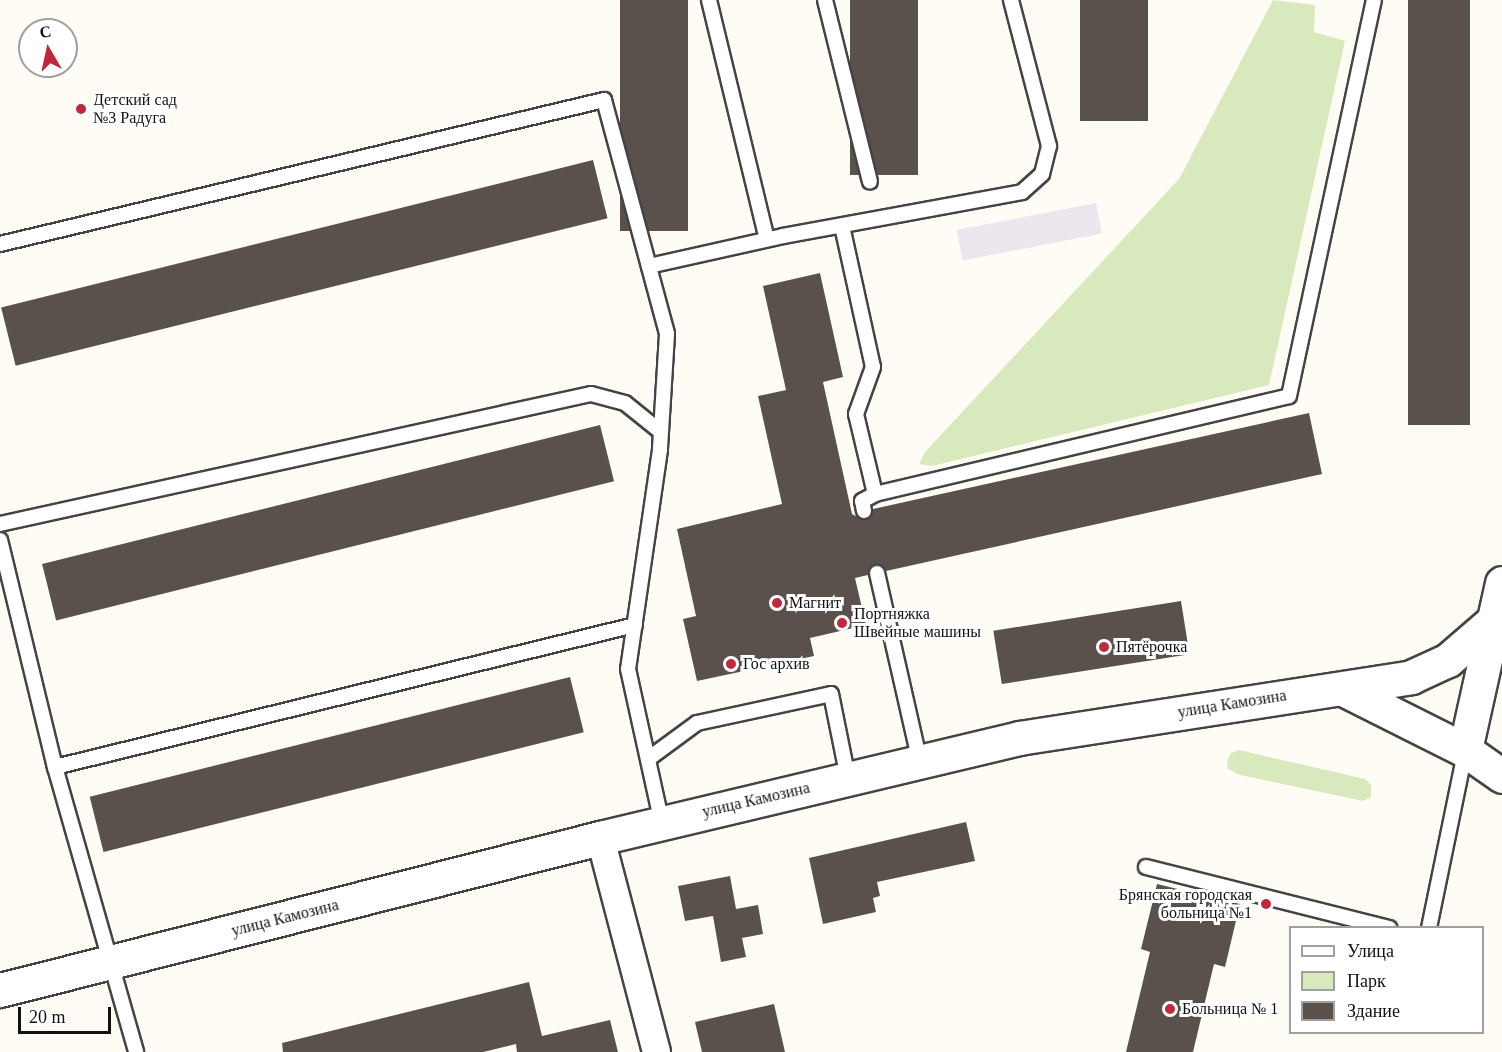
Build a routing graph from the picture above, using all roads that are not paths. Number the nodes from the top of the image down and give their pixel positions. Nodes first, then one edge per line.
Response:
1 (709, 0) edge
2 (825, 0) edge
3 (1011, 0) edge
4 (1374, 0) edge
5 (870, 182) dead end
6 (843, 226) junction
7 (766, 239) junction
8 (0, 244) edge
9 (649, 266) junction
10 (662, 432) junction
11 (875, 494) junction
12 (864, 511) dead end
13 (0, 524) edge
14 (0, 540) edge
15 (877, 573) dead end
16 (1502, 583) edge
17 (1493, 621) junction
18 (635, 625) junction
19 (1343, 689) junction
20 (1466, 750) junction
21 (648, 759) junction
22 (920, 762) junction
23 (55, 767) junction
24 (1502, 776) edge
25 (848, 778) junction
26 (662, 823) junction
27 (600, 838) junction
28 (1146, 867) dead end
29 (1385, 926) edge
30 (1429, 926) edge
31 (109, 962) junction
32 (0, 990) edge
33 (136, 1052) edge
34 (656, 1052) edge

1 - 7 lane
2 - 5 lane
3 - 6 lane
4 - 11 lane
6 - 7 lane
6 - 11 lane
7 - 9 lane
8 - 9 lane
9 - 10 lane
10 - 13 lane
10 - 18 lane
11 - 12 lane
14 - 23 lane
15 - 22 lane
16 - 17 street
17 - 19 street, улица Камозина
17 - 20 street
18 - 21 lane
18 - 23 lane
19 - 20 street
19 - 22 street, улица Камозина
20 - 24 street
20 - 30 lane
21 - 25 lane
21 - 26 lane
22 - 25 street, улица Камозина
23 - 31 lane
25 - 26 street, улица Камозина
26 - 27 street, улица Камозина
27 - 31 street, улица Камозина
27 - 34 street
28 - 29 lane
31 - 32 street, улица Камозина
31 - 33 lane

